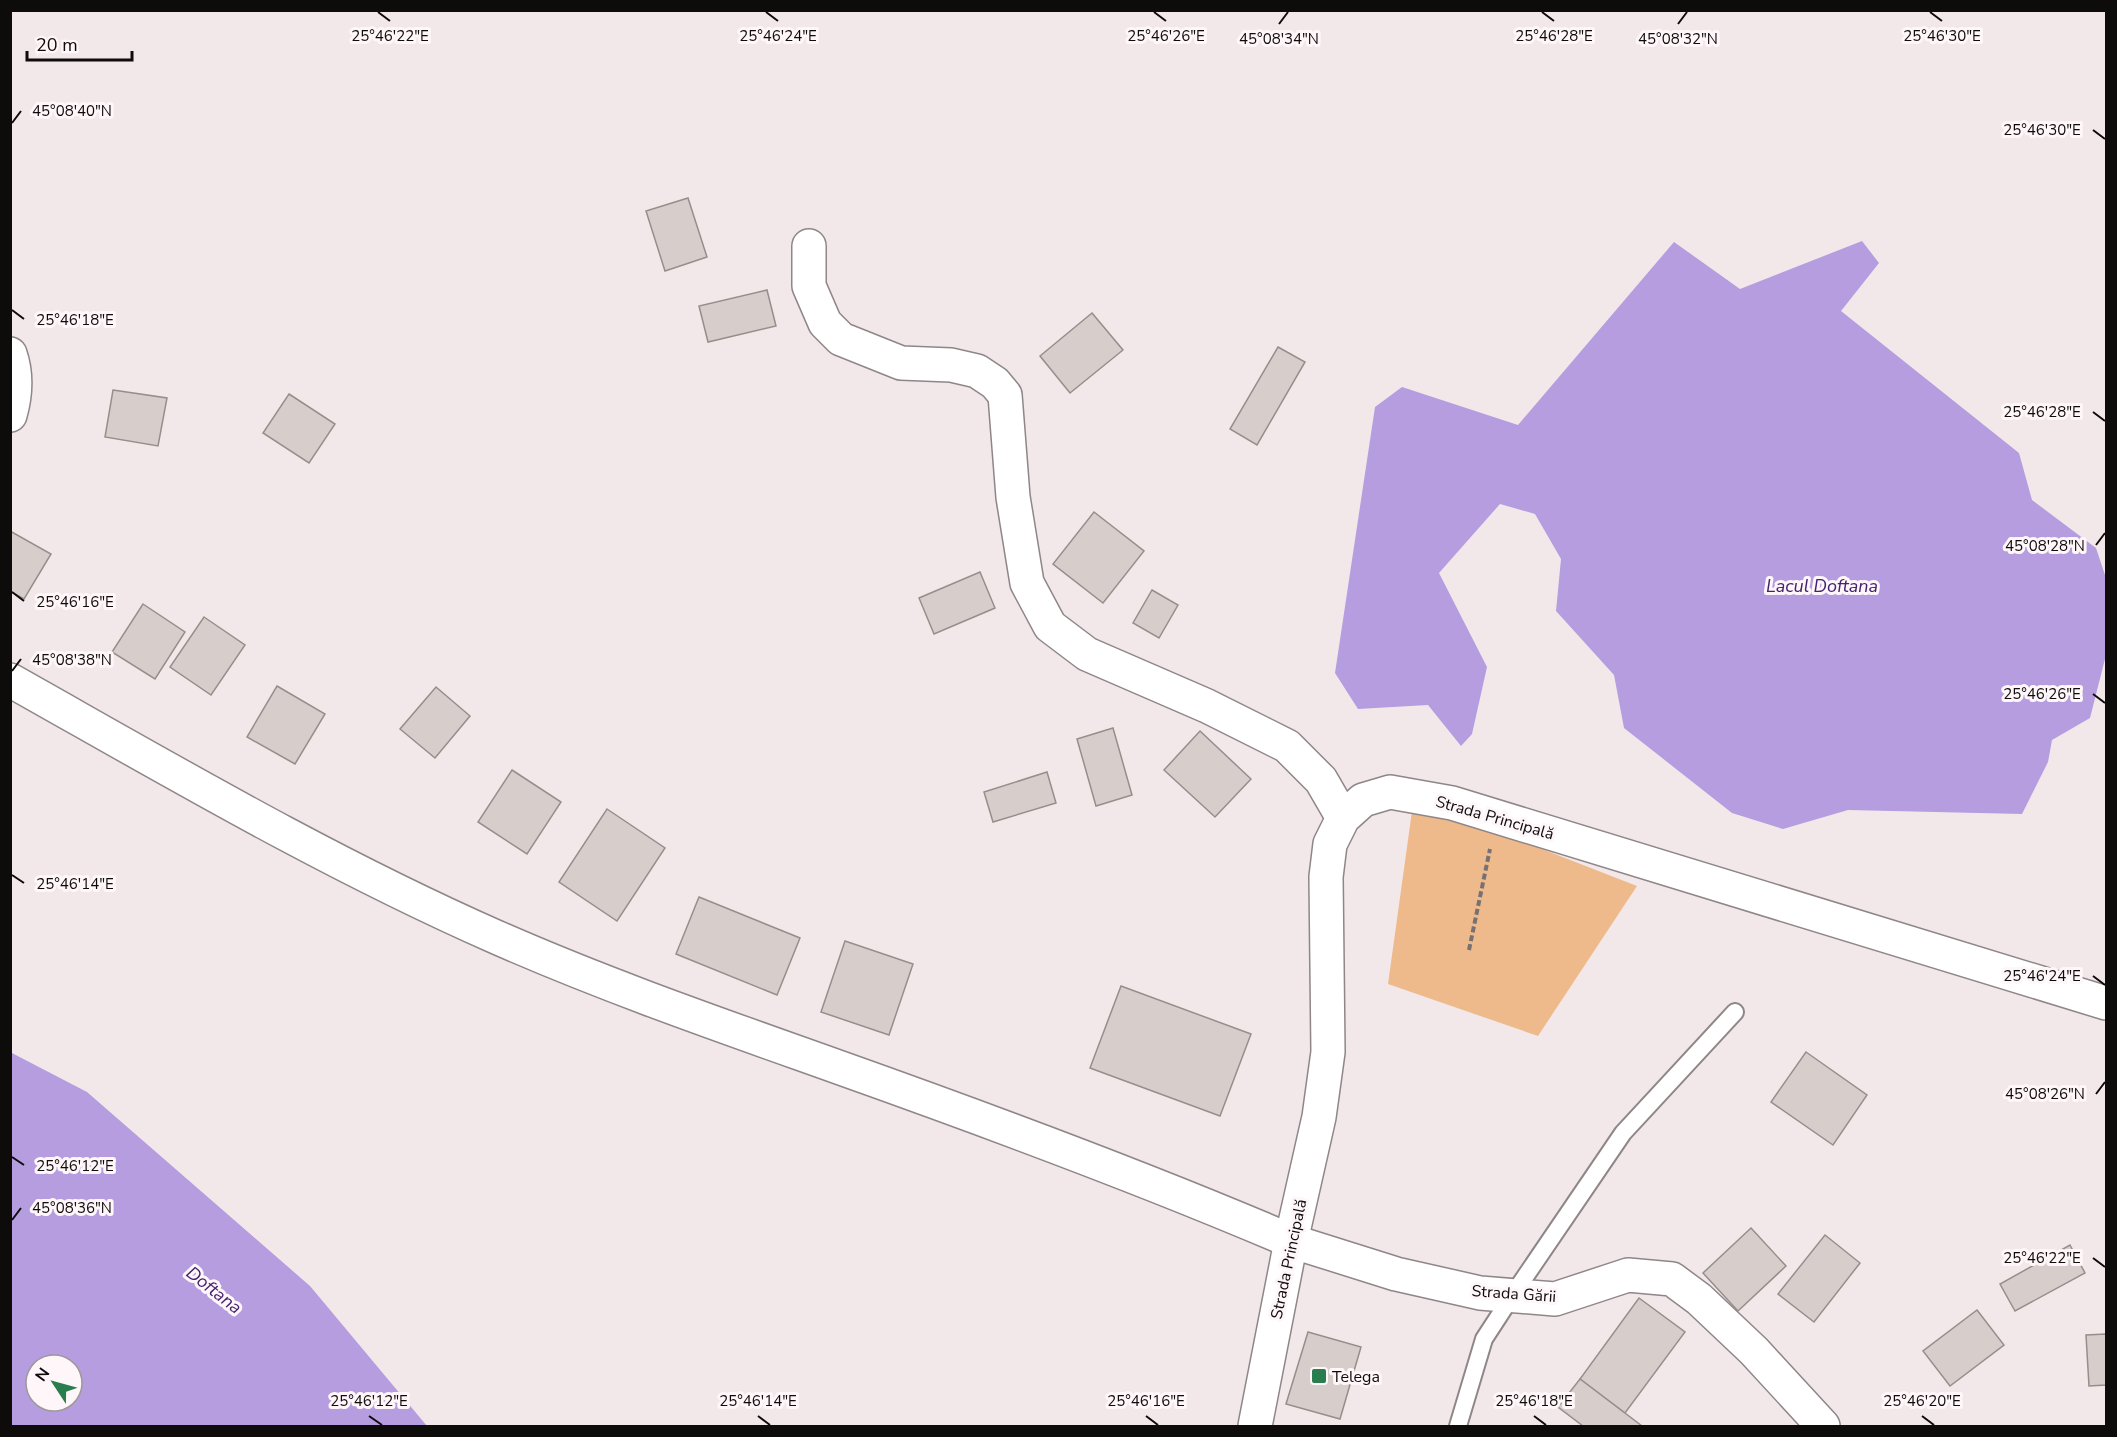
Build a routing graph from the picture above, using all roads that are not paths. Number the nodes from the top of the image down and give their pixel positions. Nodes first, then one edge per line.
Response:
1 (808, 246) dead end
2 (10, 354) edge
3 (10, 415) edge
4 (10, 680) edge
5 (1343, 818) junction
6 (2106, 1003) edge
7 (1735, 1012) dead end
8 (1291, 1241) junction
9 (1512, 1296) junction
10 (1255, 1426) edge
11 (1458, 1426) edge
12 (1823, 1426) edge

1 - 5 main road
2 - 3 main road
4 - 8 main road, Strada Gării
5 - 6 main road, Strada Principală
5 - 8 main road, Strada Principală
7 - 9 lane
8 - 9 main road, Strada Gării
8 - 10 main road, Strada Principală
9 - 11 lane
9 - 12 main road, Strada Gării

